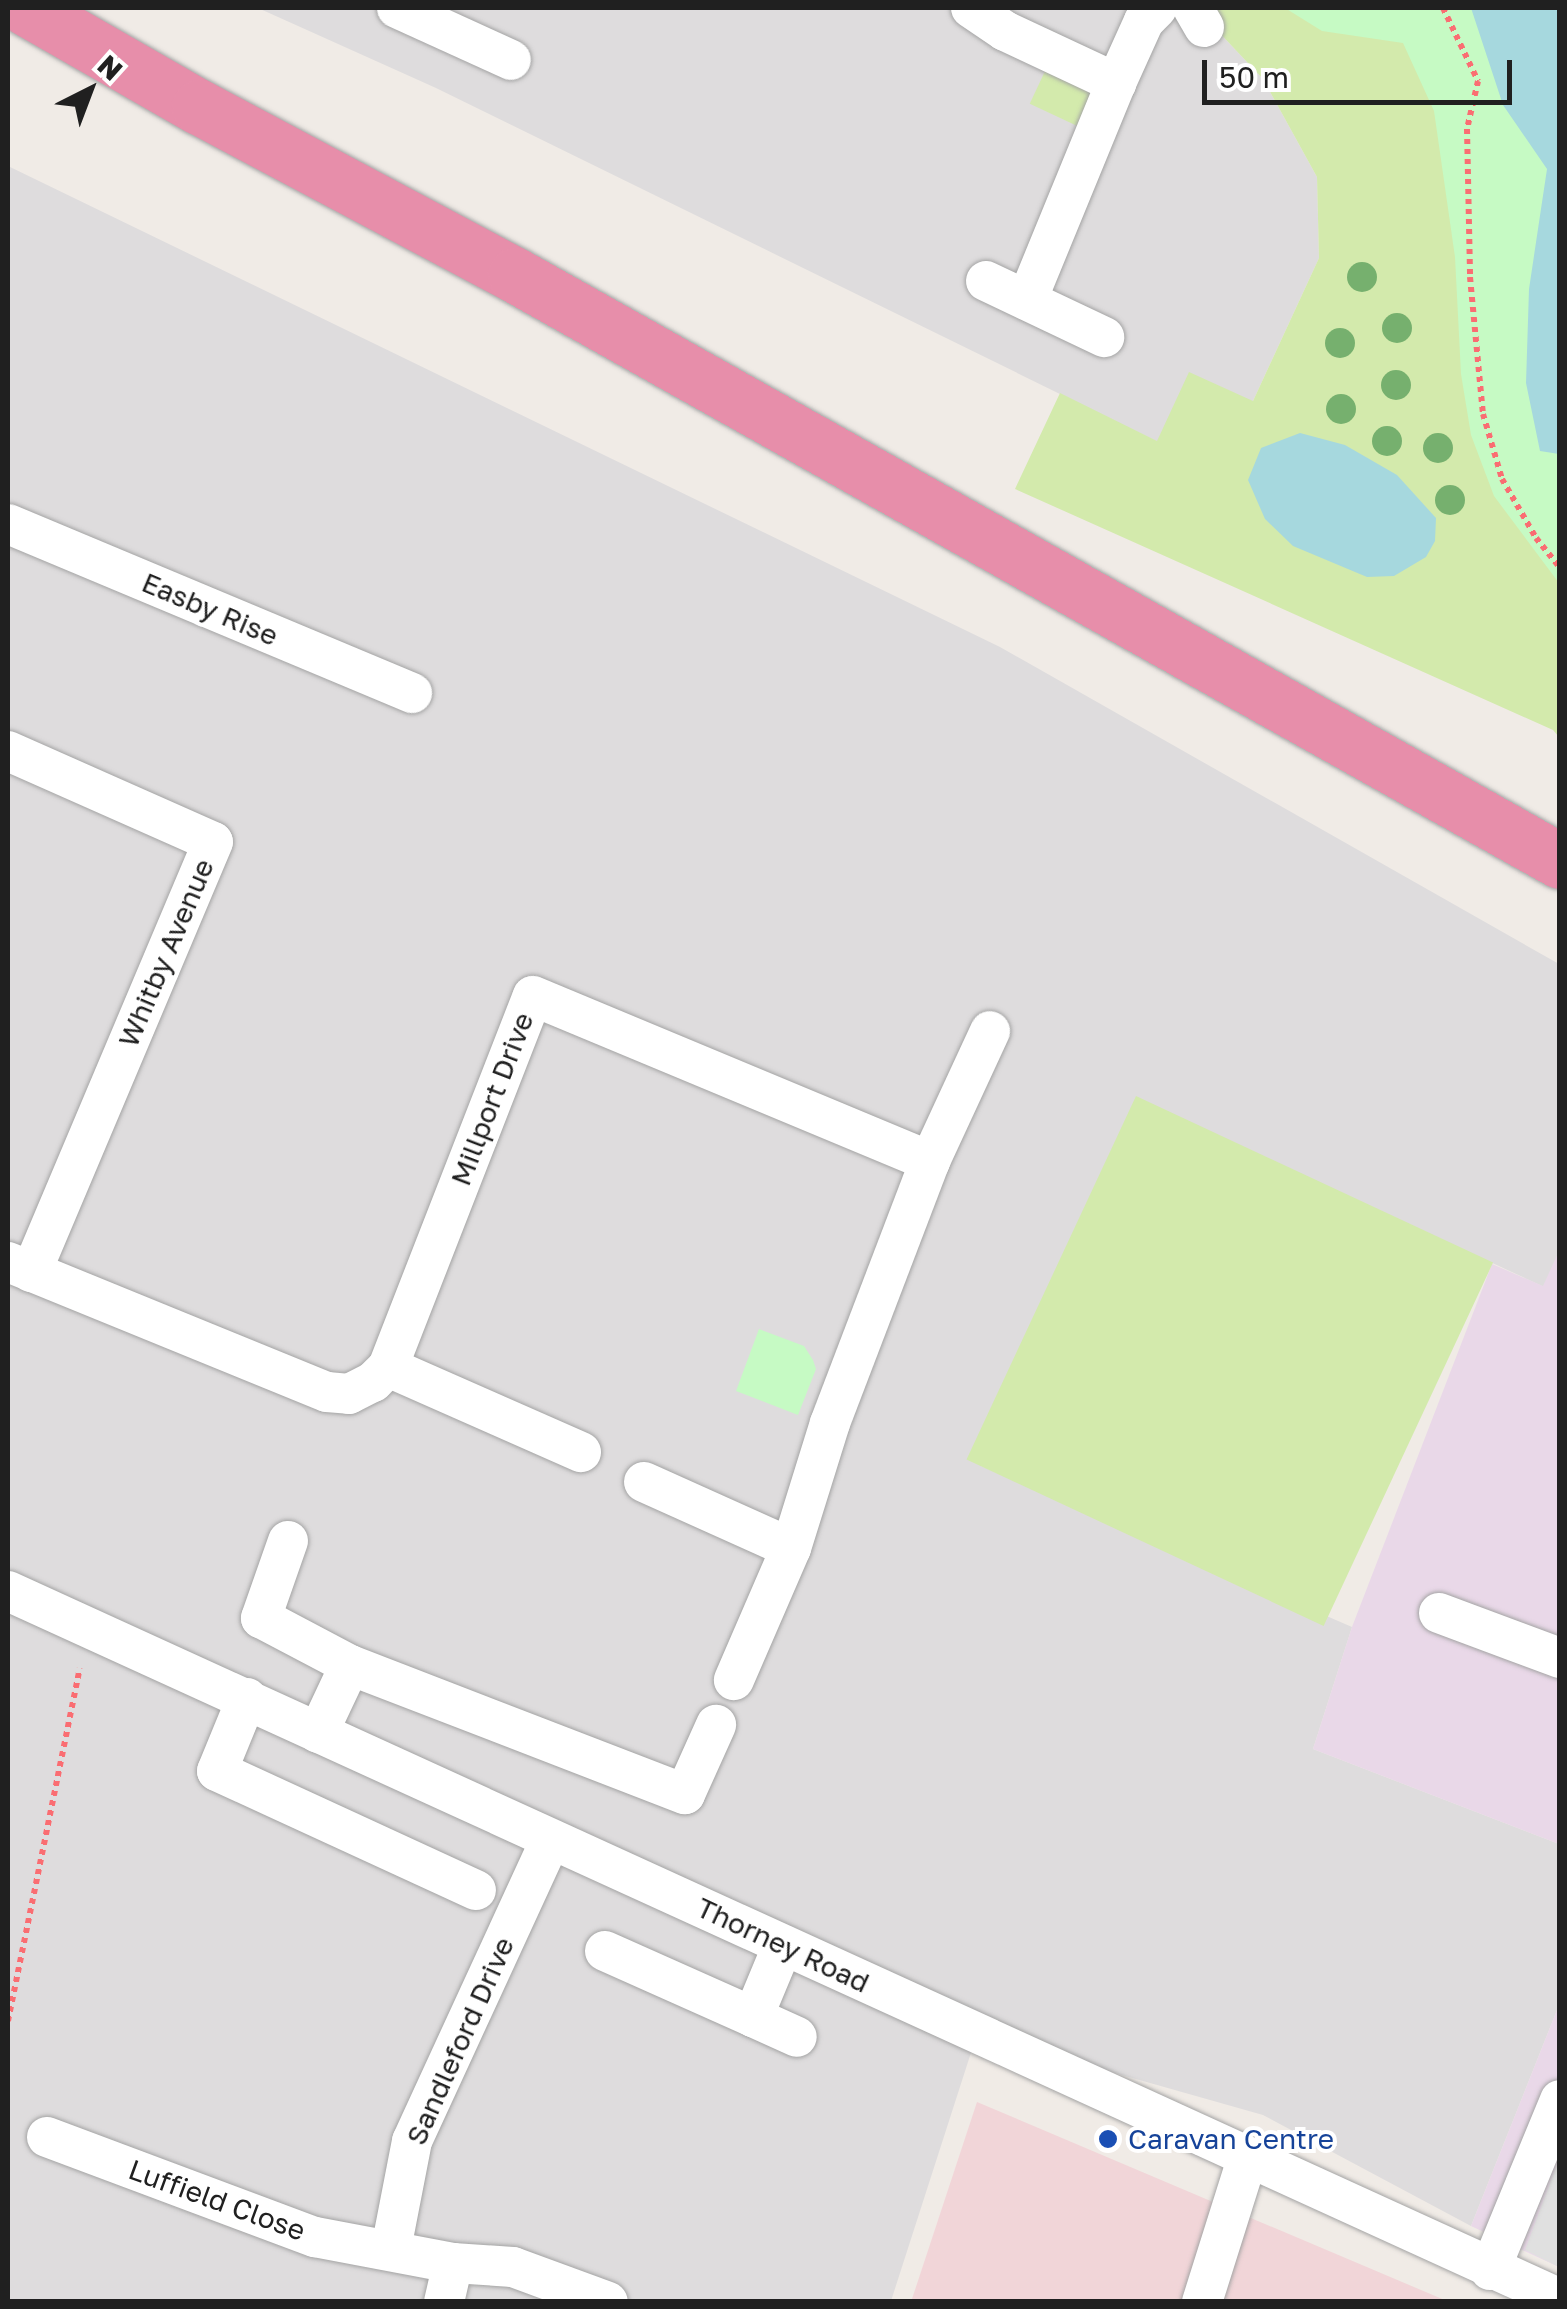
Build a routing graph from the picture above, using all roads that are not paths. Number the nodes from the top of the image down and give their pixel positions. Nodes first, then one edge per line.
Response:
1 (26, 8) edge
2 (397, 8) edge
3 (971, 8) edge
4 (1157, 8) edge
5 (476, 24) edge
6 (8, 35) edge
7 (511, 60) dead end
8 (1116, 84) junction
9 (199, 107) junction
10 (986, 280) dead end
11 (1026, 300) junction
12 (1090, 330) dead end
13 (8, 524) edge
14 (412, 693) dead end
15 (8, 751) edge
16 (1560, 861) edge
17 (990, 1031) dead end
18 (930, 1161) junction
19 (19, 1267) edge
20 (388, 1366) junction
21 (580, 1452) dead end
22 (644, 1482) dead end
23 (288, 1541) dead end
24 (791, 1548) junction
25 (8, 1590) edge
26 (1439, 1613) dead end
27 (1560, 1658) edge
28 (350, 1665) junction
29 (734, 1680) dead end
30 (247, 1698) junction
31 (716, 1725) dead end
32 (318, 1733) junction
33 (551, 1839) junction
34 (476, 1890) dead end
35 (783, 1945) junction
36 (604, 1951) dead end
37 (753, 2017) junction
38 (797, 2036) dead end
39 (1560, 2100) edge
40 (47, 2137) dead end
41 (1247, 2158) junction
42 (391, 2250) junction
43 (453, 2263) junction
44 (1490, 2270) junction
45 (1560, 2299) edge
46 (444, 2302) edge
47 (608, 2302) edge
48 (1202, 2302) edge

1 - 9 highway
2 - 5 street
3 - 8 street
4 - 8 street
5 - 7 street
6 - 9 highway
8 - 11 street
9 - 16 highway
10 - 11 street
11 - 12 street
13 - 14 street, Easby Rise
15 - 19 street, Whitby Avenue
17 - 18 street
18 - 20 street, Millport Drive
18 - 24 street
19 - 20 street
20 - 21 street
22 - 24 street
23 - 28 street
24 - 29 street
25 - 30 street, Thorney Road
26 - 27 street
28 - 31 street
28 - 32 street
30 - 32 street, Thorney Road
30 - 34 street
32 - 33 street, Thorney Road
33 - 35 street, Thorney Road
33 - 42 street, Sandleford Drive
35 - 37 street
35 - 41 street, Thorney Road
36 - 37 street
37 - 38 street
39 - 44 street
40 - 42 street, Luffield Close
41 - 44 street, Thorney Road
41 - 48 street
42 - 43 street, Luffield Close
43 - 46 street
43 - 47 street, Luffield Close
44 - 45 street, Thorney Road

